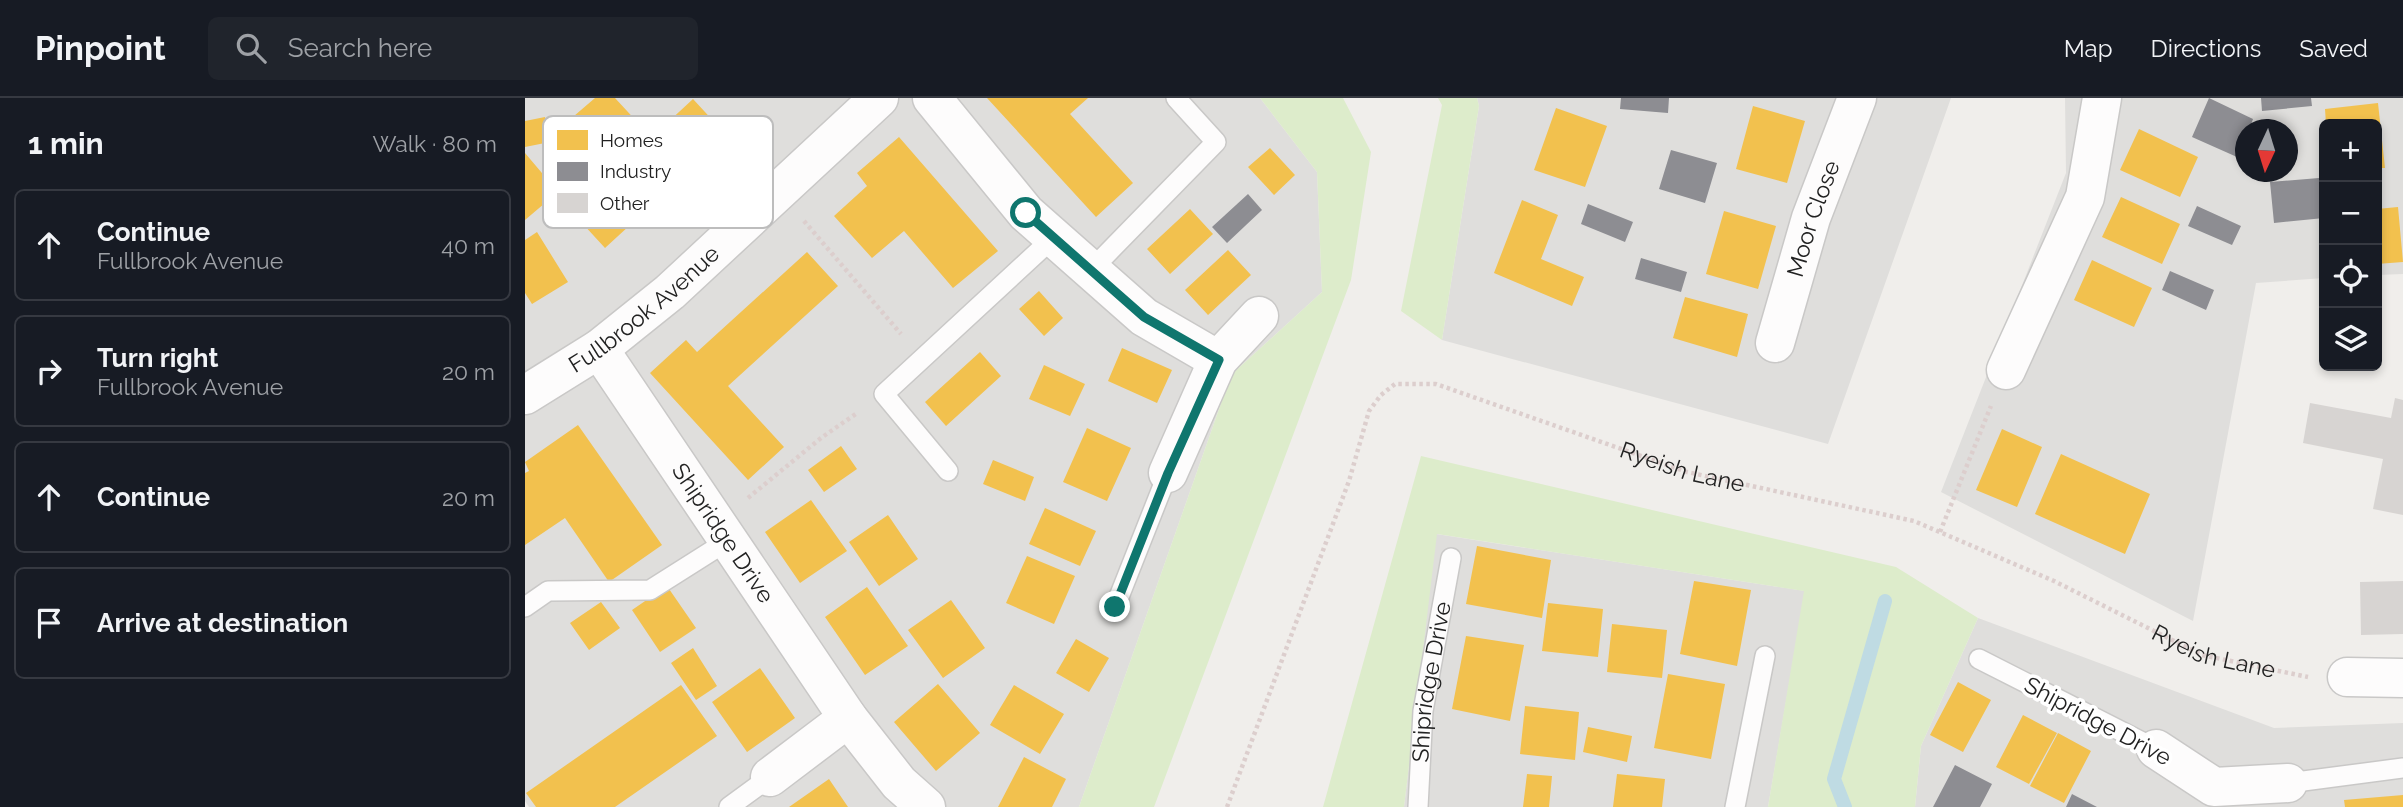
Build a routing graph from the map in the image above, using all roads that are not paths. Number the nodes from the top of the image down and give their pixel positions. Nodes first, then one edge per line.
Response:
1 (879, 98) edge
2 (932, 98) edge
3 (1176, 98) edge
4 (1857, 98) edge
5 (2102, 98) edge
6 (773, 195) edge
7 (738, 228) edge
8 (1054, 237) junction
9 (1091, 271) junction
10 (1259, 316) dead end
11 (1775, 343) dead end
12 (599, 349) junction
13 (1219, 360) junction
14 (2006, 370) road end
15 (527, 388) edge
16 (948, 471) dead end
17 (1168, 473) joint
18 (723, 532) junction
19 (1451, 558) dead end
20 (525, 607) edge
21 (1115, 607) dead end
22 (1765, 656) dead end
23 (1979, 659) dead end
24 (2347, 677) road end
25 (2403, 678) edge
26 (848, 718) junction
27 (2156, 749) joint
28 (2403, 768) edge
29 (770, 777) joint
30 (2288, 783) joint
31 (2213, 797) edge
32 (729, 807) edge
33 (926, 807) edge
34 (1418, 807) edge
35 (1735, 807) edge

1 - 6 street, Fullbrook Avenue
2 - 8 street
3 - 9 lane
4 - 11 street, Moor Close
5 - 14 street
7 - 12 street, Fullbrook Avenue
8 - 9 street
8 - 16 lane
9 - 13 street
10 - 13 street
12 - 15 street, Fullbrook Avenue
12 - 18 street, Shipridge Drive
13 - 17 street
17 - 21 lane
18 - 20 lane
18 - 26 street, Shipridge Drive
19 - 34 lane, Shipridge Drive
22 - 35 lane
23 - 27 lane, Shipridge Drive
24 - 25 street
26 - 29 street
26 - 33 street, Shipridge Drive
27 - 31 street, Shipridge Drive
28 - 30 lane, Shipridge Drive
29 - 32 lane
30 - 31 street, Shipridge Drive

